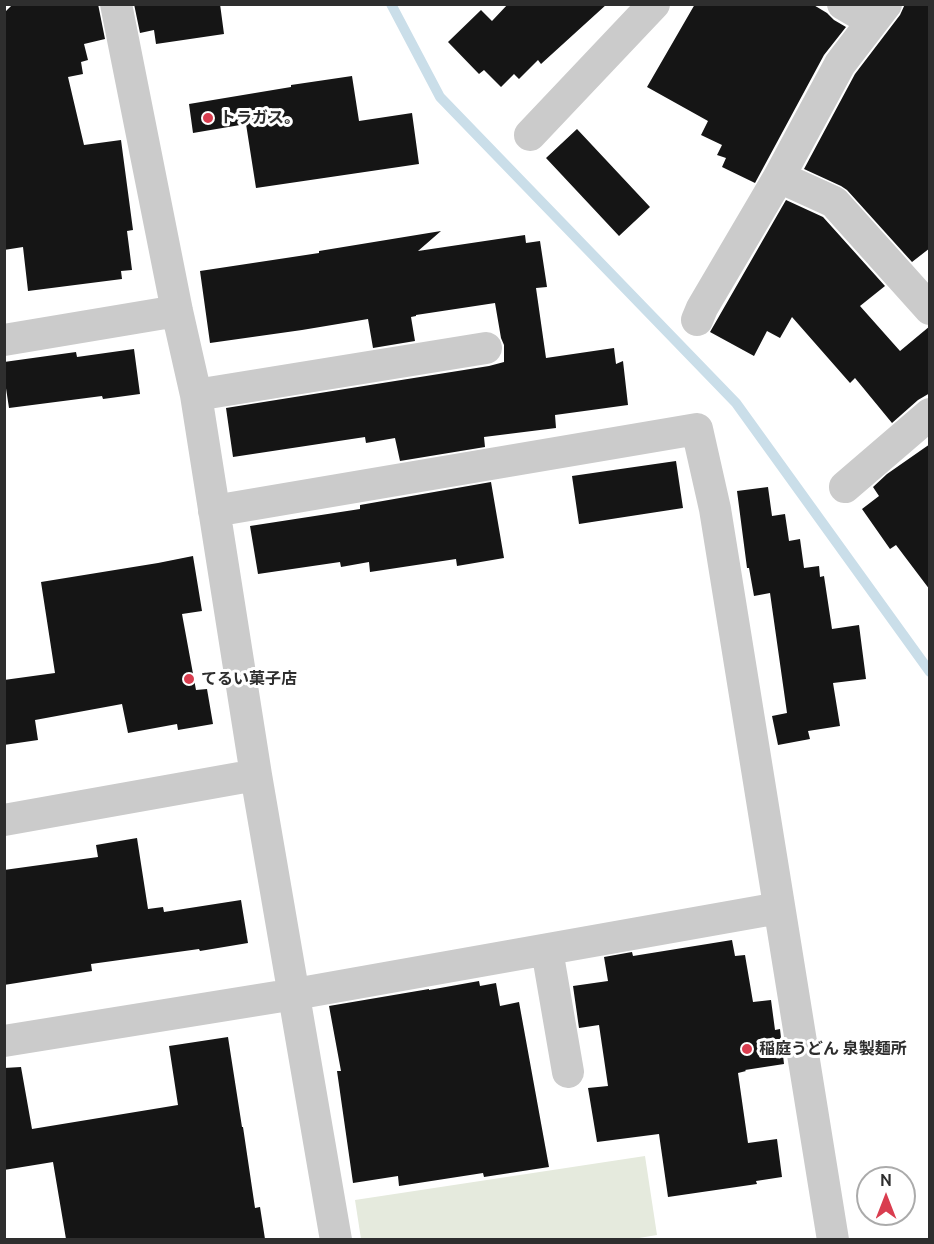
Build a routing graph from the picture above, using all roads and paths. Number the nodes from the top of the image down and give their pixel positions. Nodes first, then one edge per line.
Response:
1 (116, 4) edge
2 (654, 4) edge
3 (843, 4) edge
4 (879, 13) edge
5 (530, 135) dead end
6 (779, 177) junction
7 (930, 309) edge
8 (177, 311) junction
9 (696, 320) dead end
10 (4, 340) edge
11 (486, 348) dead end
12 (196, 395) junction
13 (930, 414) edge
14 (845, 487) dead end
15 (214, 511) junction
16 (256, 775) junction
17 (4, 819) edge
18 (779, 908) junction
19 (547, 950) junction
20 (294, 994) junction
21 (4, 1041) edge
22 (568, 1072) dead end
23 (336, 1239) edge
24 (833, 1239) edge

1 - 8 street
2 - 5 street
3 - 4 street
4 - 6 street
6 - 7 street
6 - 9 street
8 - 10 street
8 - 12 street
11 - 12 street
12 - 15 street
13 - 14 street
15 - 16 street
15 - 18 street
16 - 17 street
16 - 20 street
18 - 19 street
18 - 24 street
19 - 20 street
19 - 22 street
20 - 21 street
20 - 23 street

